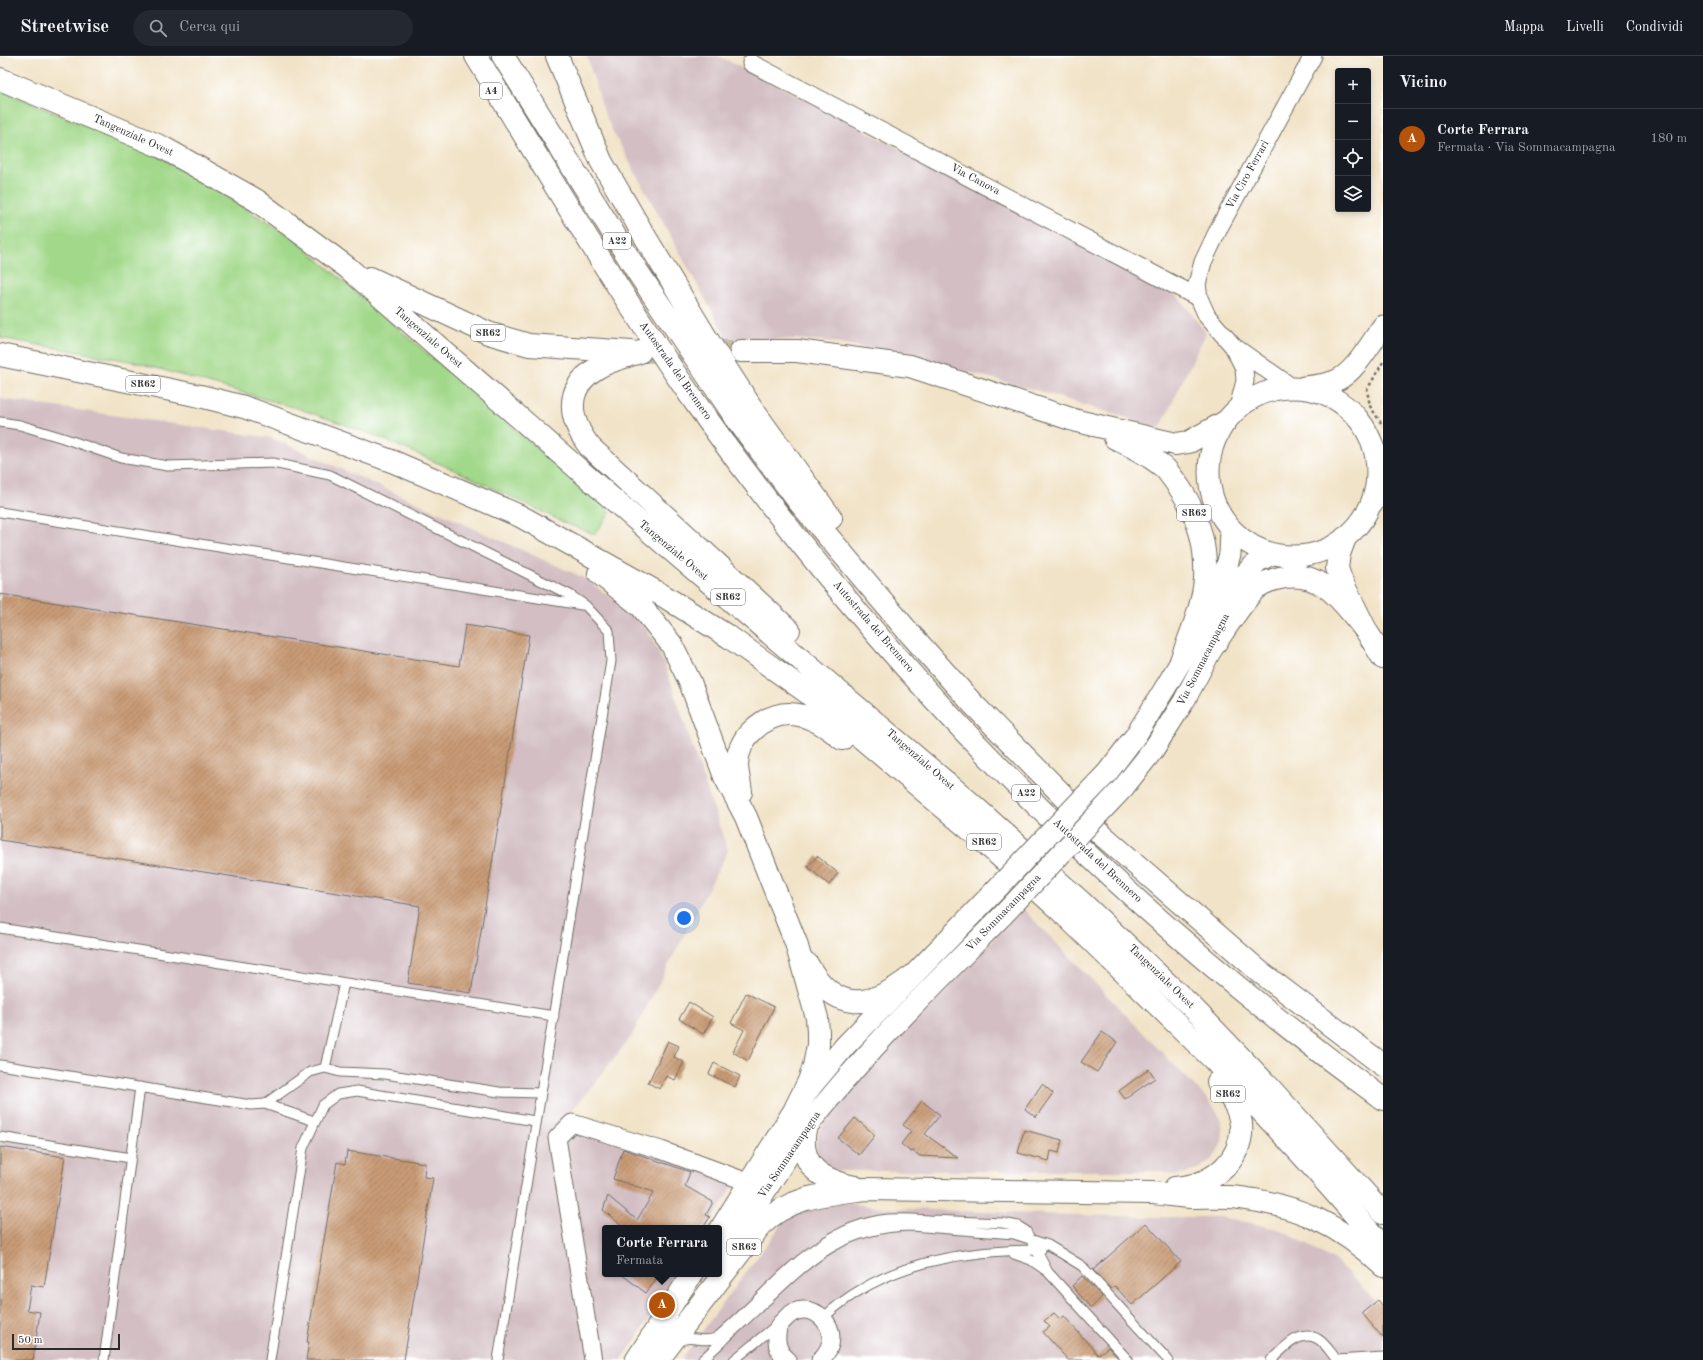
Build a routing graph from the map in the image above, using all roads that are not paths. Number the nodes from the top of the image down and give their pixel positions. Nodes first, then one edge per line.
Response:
1 (464, 56) edge
2 (476, 56) edge
3 (503, 56) edge
4 (558, 56) edge
5 (1313, 56) edge
6 (751, 63) dead end
7 (0, 79) edge
8 (519, 126) junction
9 (348, 268) junction
10 (1199, 298) junction
11 (1383, 326) edge
12 (1233, 346) junction
13 (741, 351) tunnel mouth
14 (0, 355) edge
15 (1354, 366) junction
16 (1296, 388) junction
17 (1353, 413) junction
18 (1232, 415) junction
19 (1078, 421) junction
20 (0, 422) edge
21 (1378, 451) edge
22 (1383, 496) edge
23 (1368, 510) junction
24 (0, 512) edge
25 (520, 516) junction
26 (1231, 530) junction
27 (1345, 538) junction
28 (1272, 554) junction
29 (586, 606) junction
30 (1367, 632) junction
31 (1212, 648) junction
32 (1383, 658) edge
33 (1181, 661) junction
34 (904, 746) junction
35 (746, 817) junction
36 (973, 832) junction
37 (1102, 835) junction
38 (0, 928) edge
39 (796, 943) junction
40 (1124, 972) junction
41 (912, 977) junction
42 (344, 983) junction
43 (554, 1016) junction
44 (0, 1065) edge
45 (1383, 1065) edge
46 (324, 1068) junction
47 (1267, 1085) junction
48 (140, 1087) junction
49 (540, 1093) junction
50 (1383, 1099) edge
51 (265, 1104) junction
52 (796, 1107) junction
53 (314, 1121) junction
54 (535, 1121) junction
55 (805, 1129) junction
56 (0, 1137) edge
57 (131, 1158) junction
58 (750, 1183) junction
59 (866, 1189) junction
60 (1383, 1192) edge
61 (1152, 1193) junction
62 (1383, 1213) edge
63 (722, 1226) edge
64 (1031, 1239) junction
65 (1383, 1247) edge
66 (1037, 1250) junction
67 (995, 1251) junction
68 (1065, 1255) junction
69 (722, 1258) edge
70 (1383, 1266) edge
71 (1048, 1272) junction
72 (690, 1277) edge
73 (710, 1277) edge
74 (722, 1277) edge
75 (722, 1277) edge
76 (786, 1316) junction
77 (823, 1318) junction
78 (672, 1343) junction
79 (832, 1352) edge
80 (1383, 1357) edge
81 (784, 1359) edge
82 (1273, 1359) edge
83 (104, 1360) edge
84 (270, 1360) edge
85 (498, 1360) edge
86 (593, 1360) edge
87 (636, 1360) edge
88 (657, 1360) edge
89 (702, 1360) edge
90 (734, 1360) edge
91 (820, 1360) edge
92 (1128, 1360) edge
93 (1168, 1360) edge
94 (1337, 1360) edge

1 - 8 highway, A4
2 - 8 highway, Autostrada del Brennero / A22
3 - 37 highway, Autostrada del Brennero / A22
4 - 37 highway
5 - 10 street, Via Ciro Ferrari
6 - 10 street, Via Canova
7 - 9 highway, Tangenziale Ovest / SR62
8 - 50 highway, Autostrada del Brennero / A22
9 - 34 highway, Tangenziale Ovest / SR62
9 - 34 highway, SR62
10 - 12 street
11 - 15 street
12 - 16 street
12 - 18 street
13 - 19 highway, SR62
14 - 25 highway, Tangenziale Ovest / SR62
15 - 16 street
15 - 17 street
16 - 17 street
16 - 18 street
17 - 21 street
18 - 19 highway, SR62
18 - 26 street
19 - 33 highway, SR62
20 - 29 lane
21 - 23 street
22 - 23 street
23 - 27 street
24 - 29 lane
25 - 35 highway, SR62
25 - 36 highway, Tangenziale Ovest / SR62
26 - 28 street
26 - 33 street, Via Sommacampagna
27 - 28 street
27 - 30 highway
28 - 31 street, Via Sommacampagna
29 - 43 lane
30 - 31 highway
30 - 32 highway
31 - 55 street, Via Sommacampagna, bridge
33 - 41 street, Via Sommacampagna, bridge
34 - 47 highway, Tangenziale Ovest / SR62
35 - 36 highway, SR62
35 - 39 highway, SR62
36 - 40 highway, Tangenziale Ovest / SR62
37 - 45 highway, Autostrada del Brennero / A22
38 - 42 lane
39 - 41 highway, SR62
39 - 52 highway, SR62
40 - 61 highway, SR62
40 - 65 highway, Tangenziale Ovest / SR62
41 - 52 street, Via Sommacampagna
42 - 43 lane
42 - 46 lane
43 - 49 lane
44 - 48 lane
46 - 49 lane
46 - 51 lane
47 - 60 highway, SR62
47 - 62 highway, Tangenziale Ovest / SR62
48 - 51 lane
48 - 57 lane
49 - 54 lane
51 - 53 lane
52 - 58 street, Via Sommacampagna
53 - 54 lane
53 - 84 lane
54 - 85 lane
55 - 59 highway, SR62
55 - 69 street, Via Sommacampagna
56 - 57 lane
57 - 83 lane
58 - 63 street, Via Sommacampagna
58 - 86 street, Via Sommacampagna
59 - 61 highway, SR62
59 - 75 highway, SR62
61 - 70 highway, SR62
64 - 66 lane
64 - 68 lane
64 - 78 lane
64 - 89 lane
66 - 67 lane
66 - 68 lane
66 - 71 lane
67 - 71 lane
67 - 77 lane
68 - 93 lane
71 - 92 lane
72 - 87 street
73 - 88 street
74 - 78 highway, SR62
76 - 77 street
76 - 81 street
76 - 90 lane
77 - 79 street
78 - 88 highway, SR62
79 - 91 street
80 - 94 lane
82 - 94 lane

